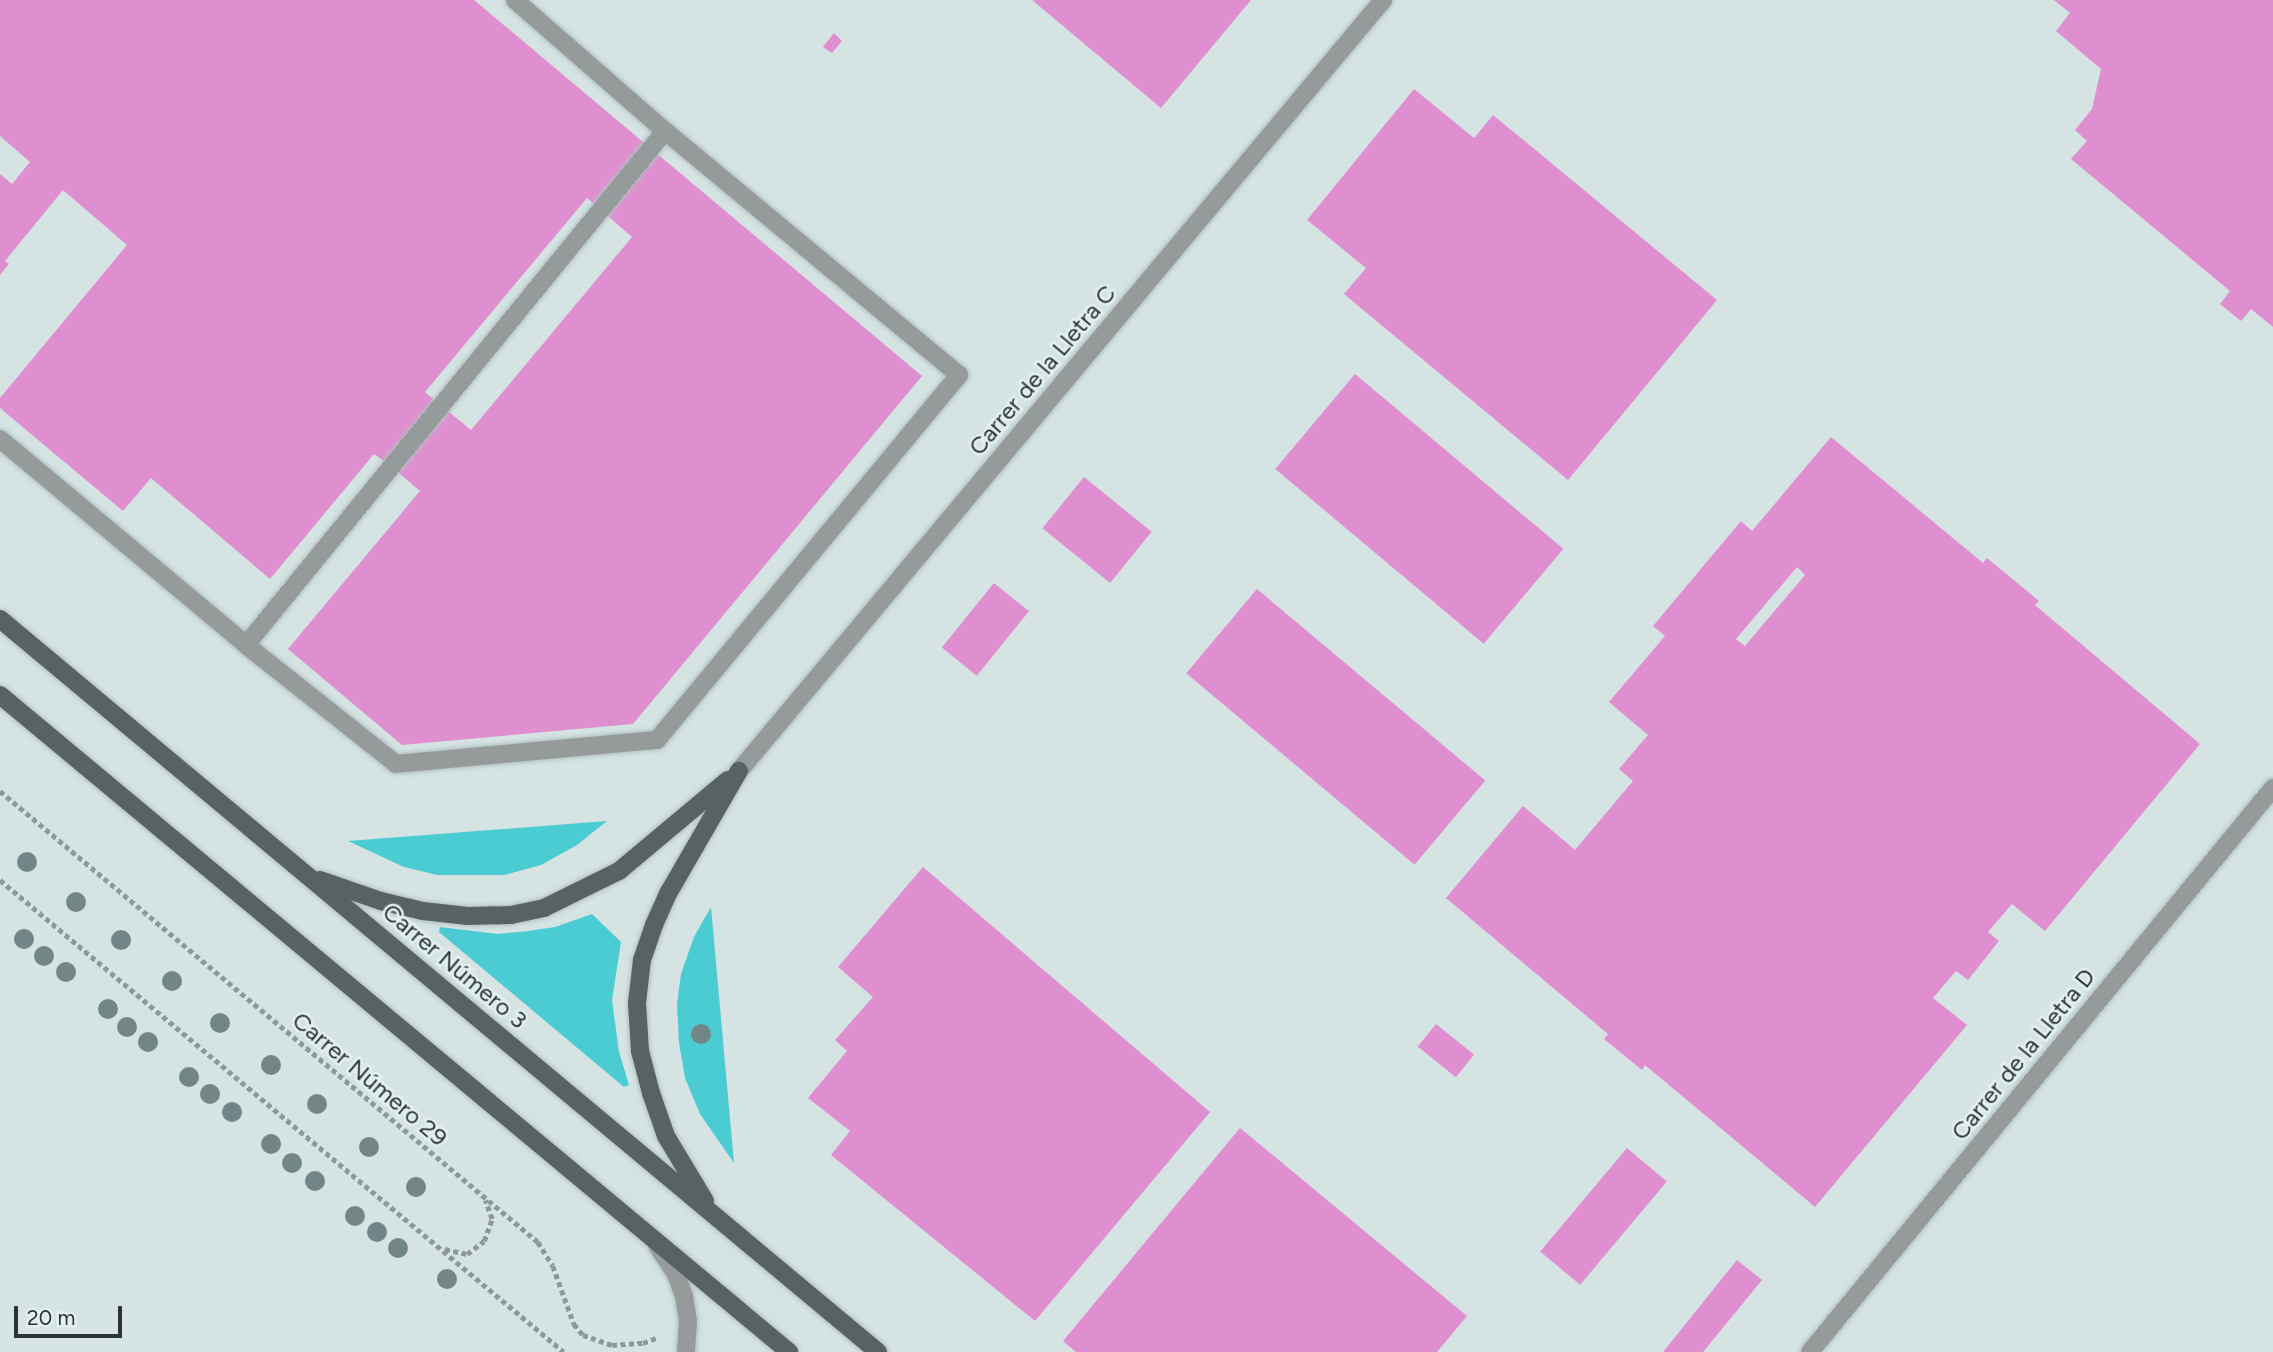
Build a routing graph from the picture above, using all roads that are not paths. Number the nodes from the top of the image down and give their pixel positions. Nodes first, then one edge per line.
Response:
1 (515, 0) edge
2 (1382, 0) edge
3 (665, 131) junction
4 (0, 439) edge
5 (0, 619) edge
6 (246, 645) junction
7 (0, 695) edge
8 (739, 771) junction
9 (2273, 788) edge
10 (310, 877) junction
11 (712, 1213) junction
12 (651, 1237) junction
13 (686, 1352) edge
14 (789, 1352) edge
15 (878, 1352) edge
16 (1810, 1352) edge

1 - 3 street
2 - 8 street, Carrer de la Lletra C
3 - 6 street
3 - 6 street
4 - 6 street
5 - 10 main road, Carrer Número 3
7 - 12 main road
8 - 10 main road
8 - 11 main road
9 - 16 street, Carrer de la Lletra D
10 - 11 main road, Carrer Número 3
11 - 15 main road, Carrer Número 3
12 - 13 street
12 - 14 main road

